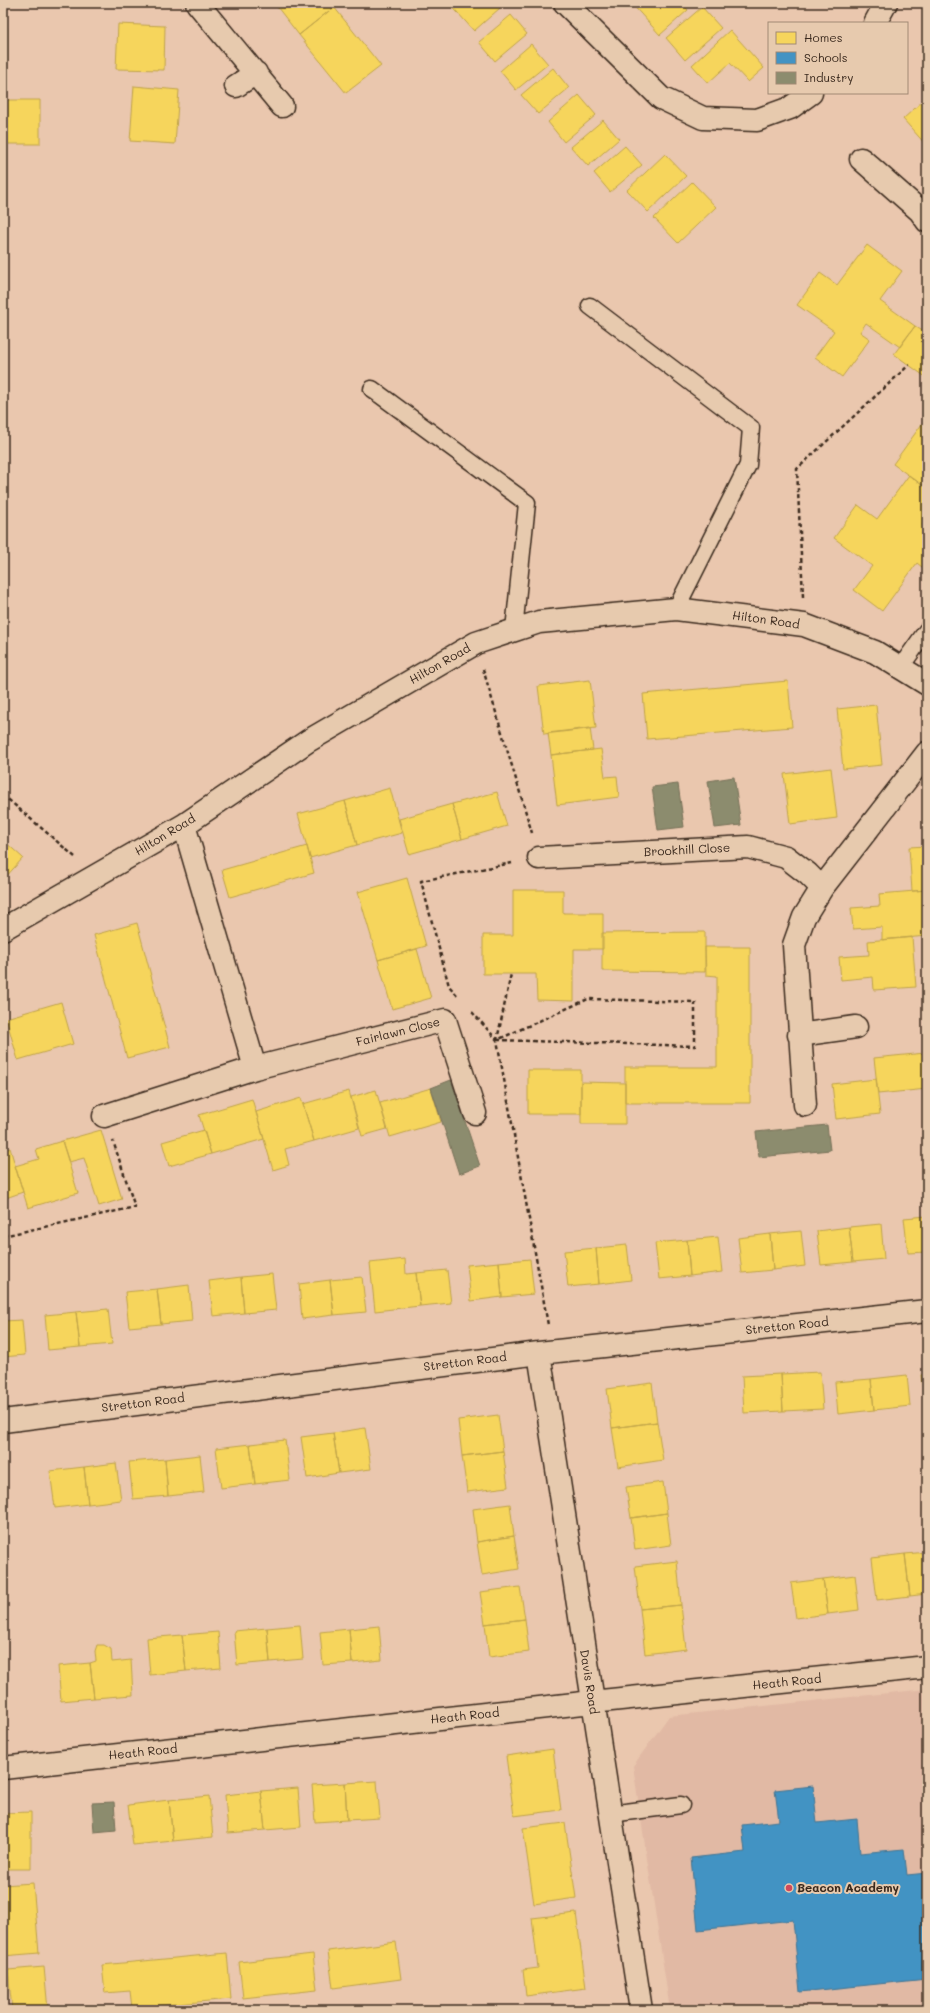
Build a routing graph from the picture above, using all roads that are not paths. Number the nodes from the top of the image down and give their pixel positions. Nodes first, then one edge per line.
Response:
1 (197, 3) edge
2 (565, 3) edge
3 (886, 3) edge
4 (876, 22) edge
5 (256, 73) junction
6 (236, 86) dead end
7 (810, 94) edge
8 (282, 106) dead end
9 (861, 159) dead end
10 (924, 212) edge
11 (590, 306) dead end
12 (372, 389) dead end
13 (676, 608) junction
14 (514, 630) junction
15 (927, 630) edge
16 (900, 668) junction
17 (927, 684) edge
18 (927, 753) edge
19 (184, 825) junction
20 (539, 858) road end
21 (822, 888) junction
22 (3, 929) edge
23 (856, 1027) dead end
24 (799, 1035) junction
25 (255, 1068) junction
26 (805, 1104) dead end
27 (475, 1113) dead end
28 (104, 1116) road end
29 (927, 1311) edge
30 (546, 1352) junction
31 (3, 1421) edge
32 (927, 1667) edge
33 (592, 1702) junction
34 (3, 1768) edge
35 (681, 1805) dead end
36 (610, 1814) junction
37 (640, 2010) edge

1 - 5 street
2 - 7 street
3 - 4 street
5 - 6 street
5 - 8 street
9 - 10 street
11 - 13 lane
12 - 14 lane
13 - 14 street, Hilton Road
13 - 16 street, Hilton Road
14 - 19 street, Hilton Road
15 - 16 lane
16 - 17 street, Hilton Road
18 - 21 street
19 - 22 street, Hilton Road
19 - 25 street
20 - 21 street, Brookhill Close
21 - 24 street
23 - 24 street
24 - 26 street
25 - 27 street, Fairlawn Close
25 - 28 street, Fairlawn Close
29 - 30 street, Stretton Road
30 - 31 street, Stretton Road
30 - 33 street, Davis Road
32 - 33 street, Heath Road
33 - 34 street, Heath Road
33 - 36 street, Davis Road
35 - 36 lane
36 - 37 street, Davis Road

